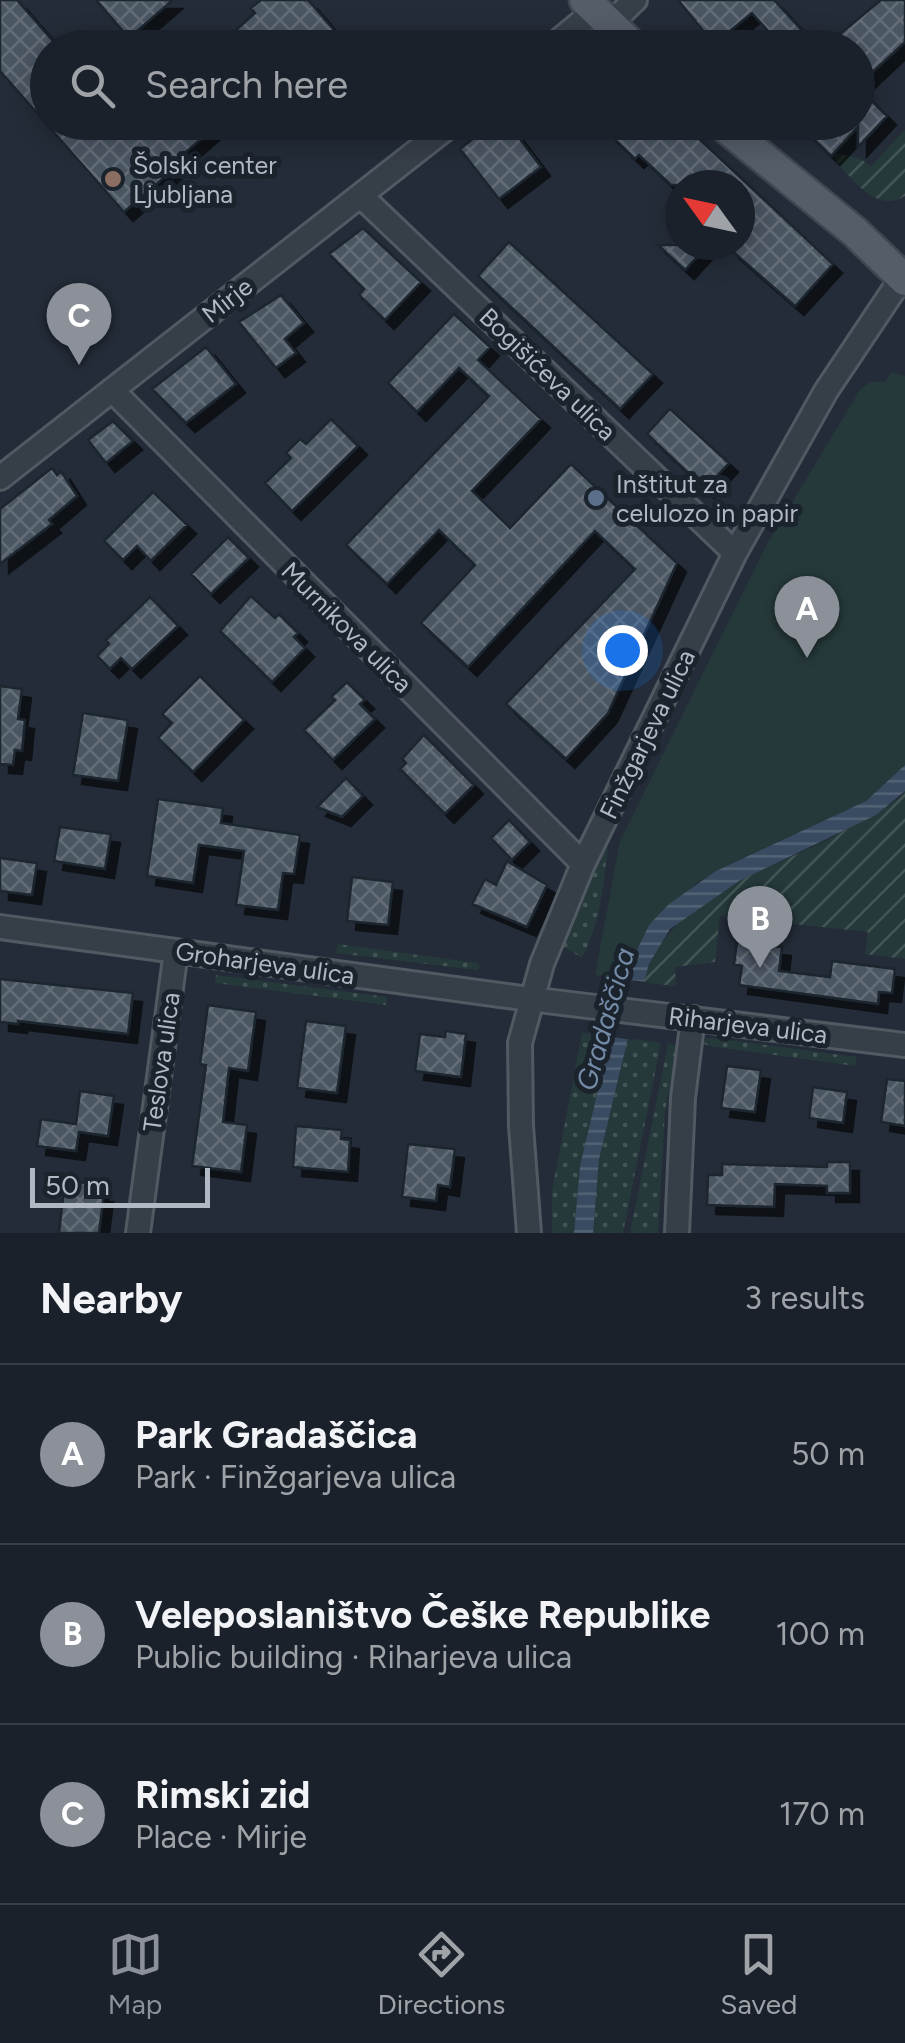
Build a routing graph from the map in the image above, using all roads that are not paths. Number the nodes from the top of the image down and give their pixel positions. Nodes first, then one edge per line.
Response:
1 (635, 0) edge
2 (597, 11) edge
3 (573, 30) edge
4 (617, 30) edge
5 (431, 140) edge
6 (741, 140) edge
7 (361, 196) junction
8 (904, 276) edge
9 (112, 390) junction
10 (0, 478) edge
11 (735, 552) junction
12 (583, 864) junction
13 (0, 928) edge
14 (176, 951) junction
15 (530, 999) junction
16 (694, 1018) junction
17 (905, 1045) edge
18 (138, 1233) edge
19 (529, 1233) edge
20 (677, 1233) edge

1 - 2 street
2 - 3 street
2 - 4 main road
5 - 7 street, Mirje
6 - 8 main road
7 - 9 street, Mirje
7 - 11 street, Bogišićeva ulica
8 - 11 street, Finžgarjeva ulica
9 - 10 street, Mirje
9 - 12 street, Murnikova ulica
11 - 12 street, Finžgarjeva ulica
12 - 15 street, Finžgarjeva ulica
13 - 14 street, Groharjeva ulica
14 - 15 street, Groharjeva ulica
14 - 18 street, Teslova ulica
15 - 16 street, Riharjeva ulica
15 - 19 street, Finžgarjeva ulica
16 - 17 street, Riharjeva ulica
16 - 20 street

